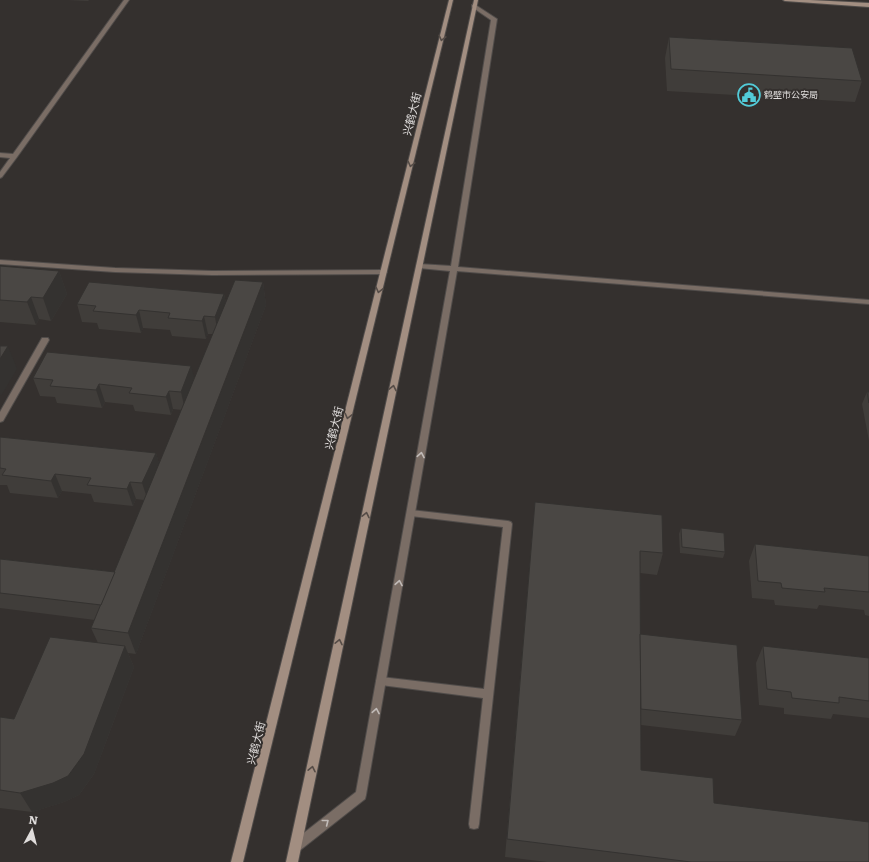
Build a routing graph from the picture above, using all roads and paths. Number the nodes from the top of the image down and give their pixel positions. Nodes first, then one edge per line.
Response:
1 (127, 0) edge
2 (451, 0) edge
3 (785, 0) edge
4 (475, 3) edge
5 (869, 5) edge
6 (0, 155) edge
7 (15, 156) junction
8 (0, 176) edge
9 (0, 262) edge
10 (419, 266) junction
11 (454, 269) junction
12 (384, 272) junction
13 (869, 302) edge
14 (44, 340) dead end
15 (0, 419) edge
16 (411, 513) junction
17 (381, 681) junction
18 (489, 694) junction
19 (474, 824) dead end
20 (295, 846) junction
21 (237, 862) edge
22 (292, 862) edge

1 - 7 street
2 -> 12 main road, 兴鹤大街
3 - 5 main road
4 - 10 main road
4 - 11 street
6 - 7 street
7 - 8 street
9 - 12 street
10 - 11 street
20 -> 10 main road
11 - 13 street
16 -> 11 street
12 -> 21 main road, 兴鹤大街
14 - 15 street
17 -> 16 street
16 - 18 street
17 - 18 street
20 -> 17 street
18 - 19 street
20 - 22 main road

